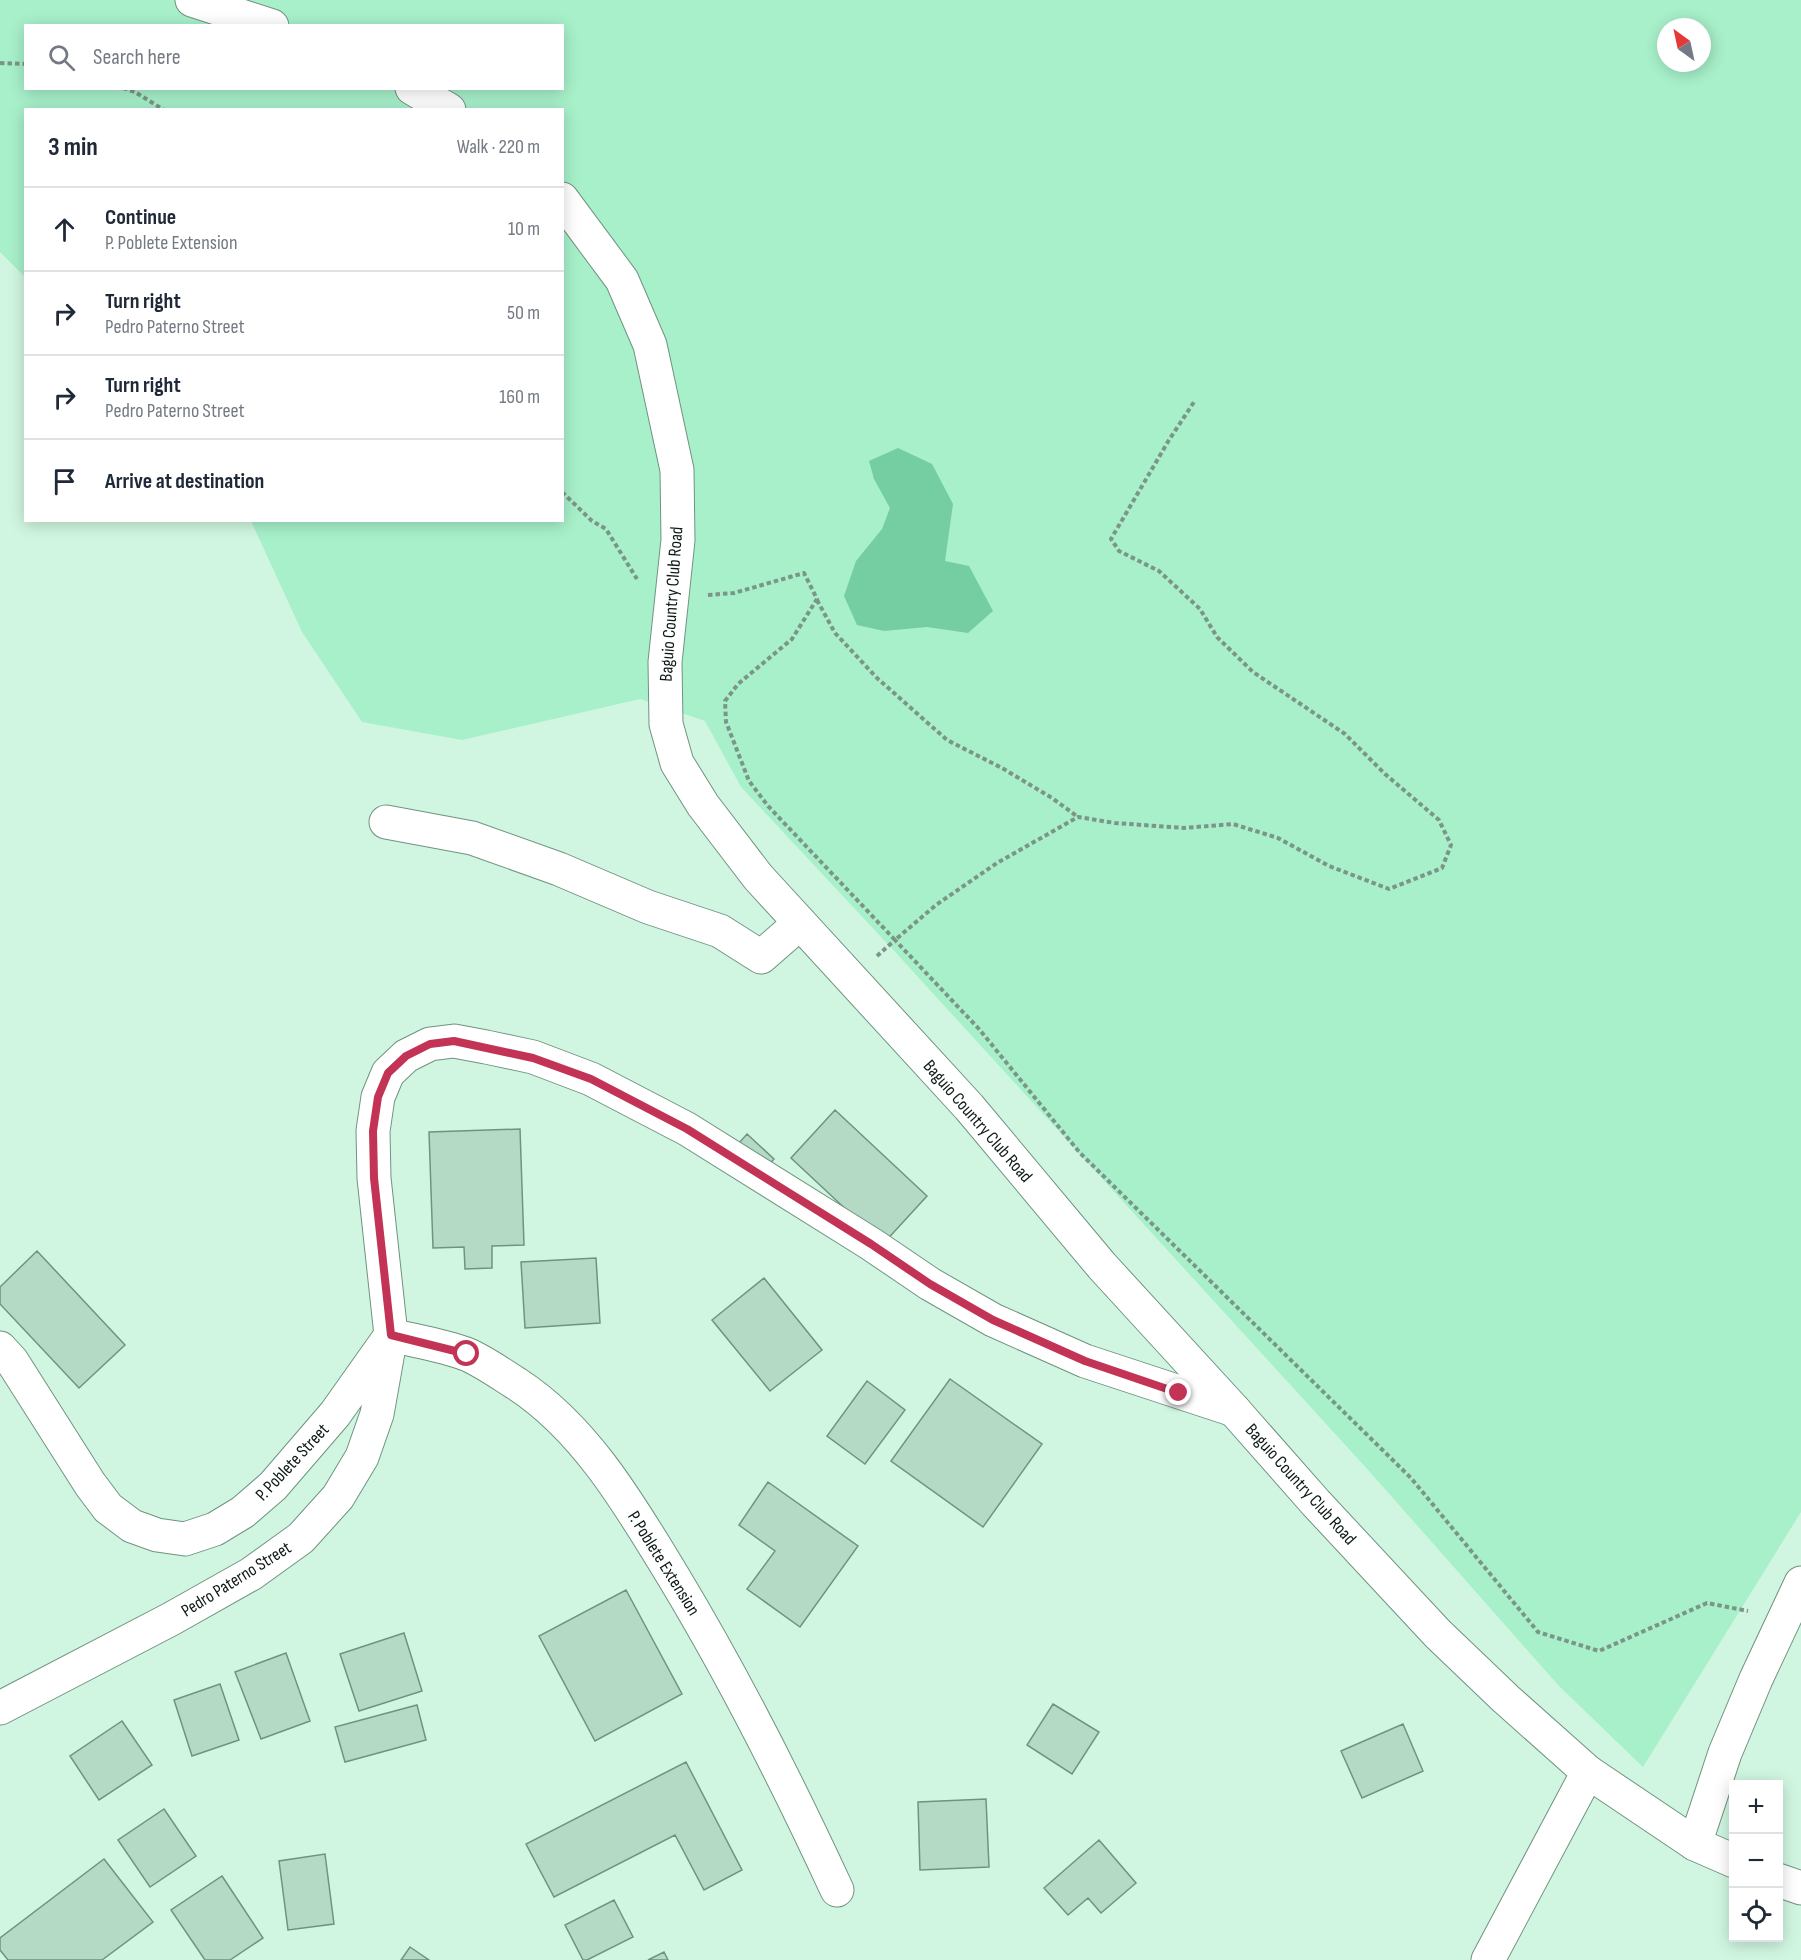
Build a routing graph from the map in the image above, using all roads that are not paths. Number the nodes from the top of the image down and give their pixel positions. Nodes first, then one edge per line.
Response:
1 (192, 0) edge
2 (266, 24) edge
3 (414, 90) edge
4 (446, 108) edge
5 (564, 202) edge
6 (386, 822) dead end
7 (800, 923) junction
8 (391, 1335) junction
9 (0, 1348) edge
10 (1190, 1383) junction
11 (1801, 1583) edge
12 (1790, 1636) edge
13 (0, 1708) edge
14 (1588, 1772) junction
15 (1695, 1844) junction
16 (1729, 1859) edge
17 (1783, 1881) edge
18 (1801, 1888) edge
19 (837, 1890) dead end
20 (1488, 1960) edge

1 - 2 street
3 - 4 street
5 - 7 street, Baguio Country Club Road
6 - 7 street
7 - 10 street, Baguio Country Club Road
8 - 9 street, P. Poblete Street
8 - 10 street, Pedro Paterno Street
8 - 13 street, Pedro Paterno Street
8 - 19 street, P. Poblete Extension
10 - 14 street, Baguio Country Club Road
11 - 12 street
12 - 15 street
14 - 15 street, Baguio Country Club Road
14 - 20 street
15 - 16 street, Baguio Country Club Road
17 - 18 street

